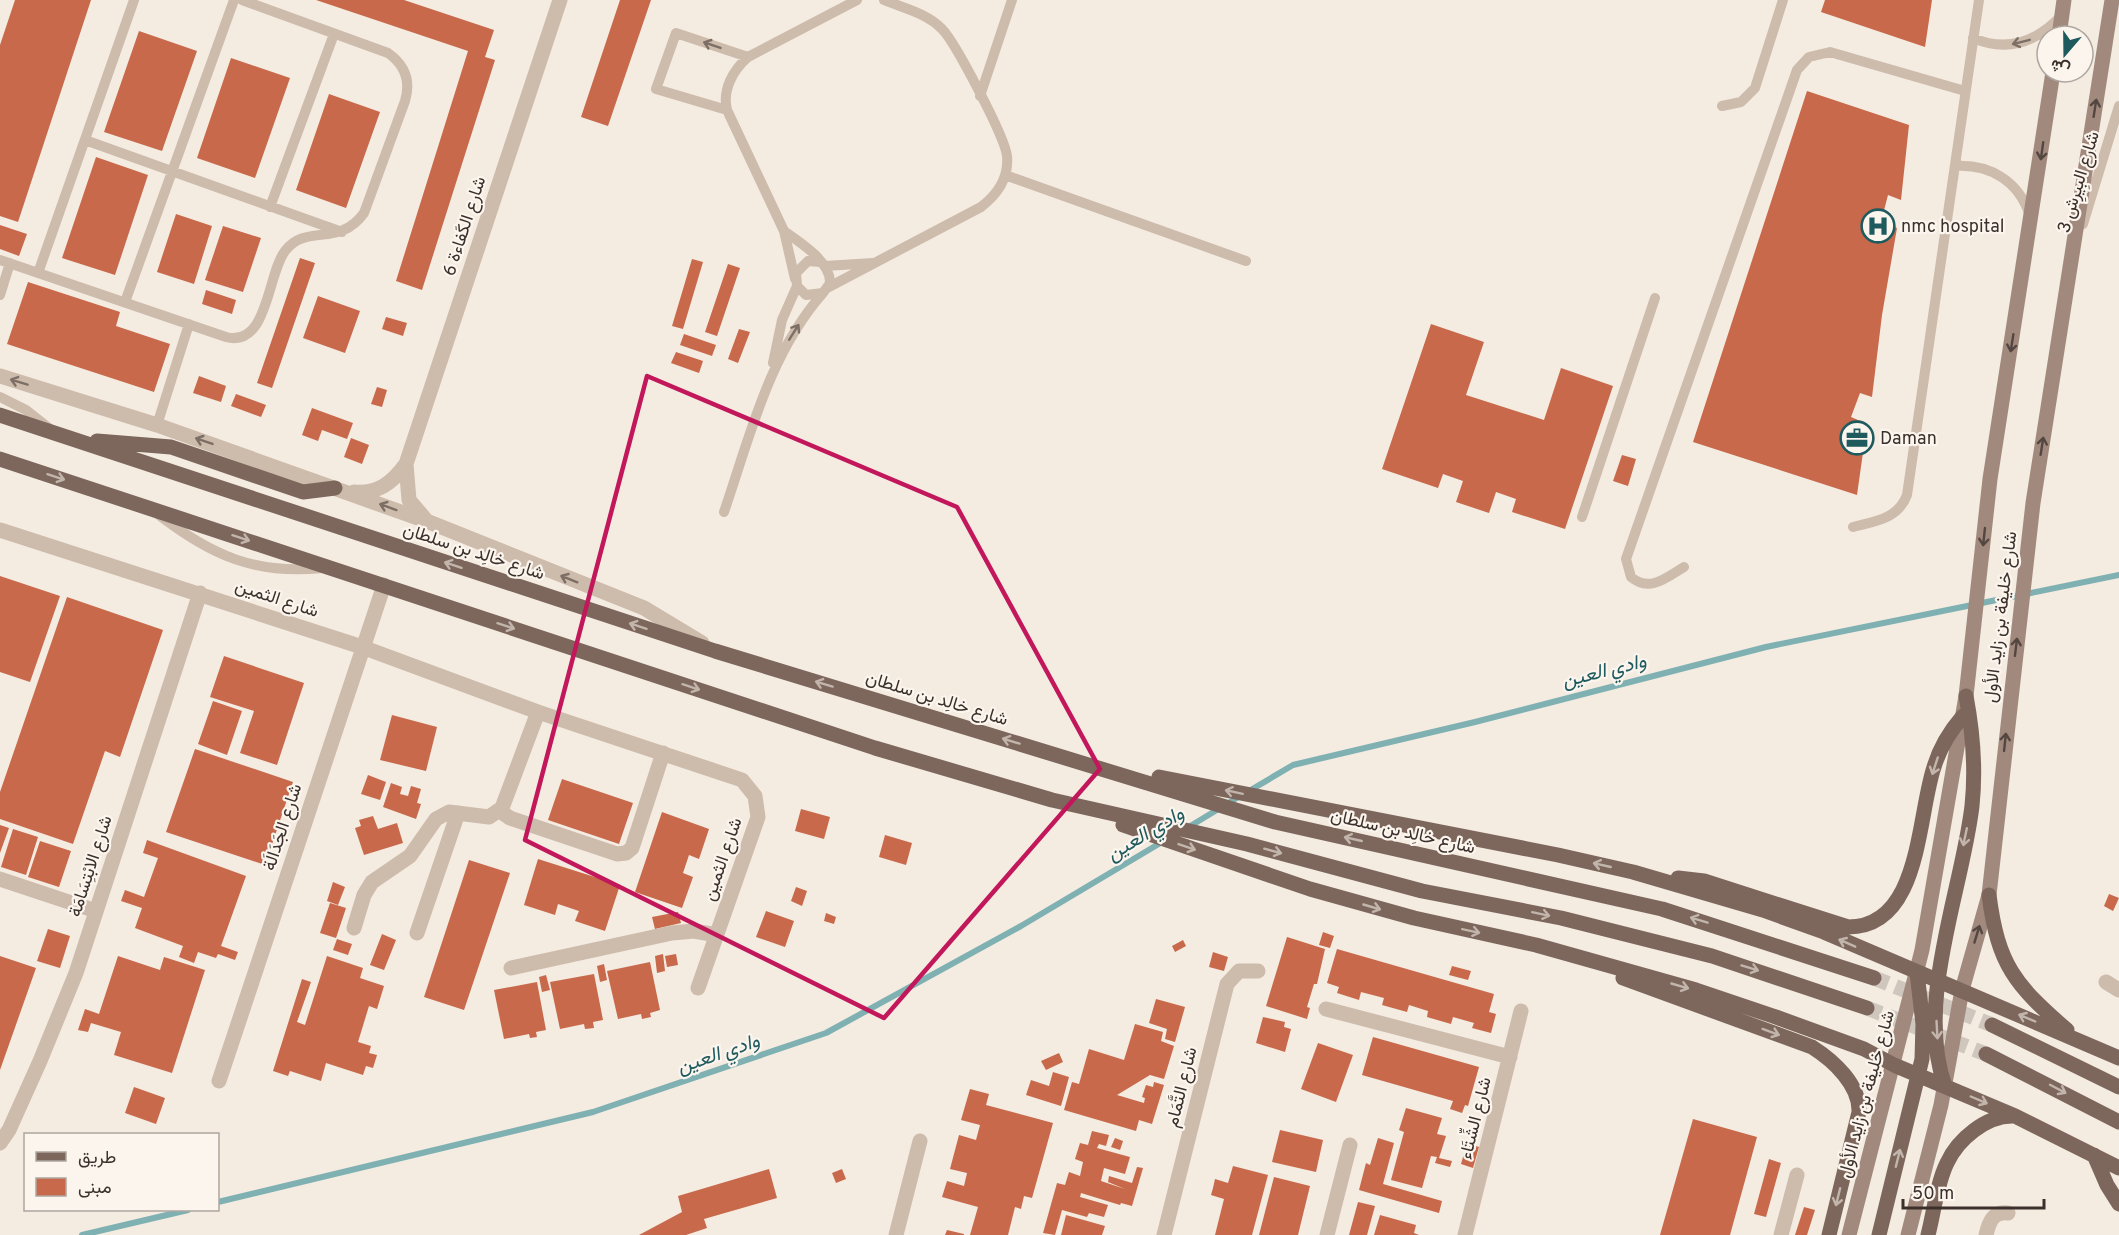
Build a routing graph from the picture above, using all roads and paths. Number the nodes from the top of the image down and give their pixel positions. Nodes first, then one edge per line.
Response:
1 (134, 0) edge
2 (234, 0) edge
3 (242, 0) edge
4 (560, 0) edge
5 (857, 0) edge
6 (884, 0) edge
7 (1012, 0) edge
8 (1783, 0) edge
9 (1979, 0) edge
10 (2112, 0) edge
11 (2063, 8) edge
12 (2061, 24) edge
13 (334, 34) junction
14 (1973, 38) junction
15 (748, 57) junction
16 (2051, 84) edge
17 (1965, 91) junction
18 (980, 96) junction
19 (1722, 106) dead end
20 (2119, 106) edge
21 (727, 110) junction
22 (85, 140) junction
23 (1955, 166) junction
24 (172, 172) junction
25 (1005, 175) junction
26 (270, 207) junction
27 (2031, 221) junction
28 (784, 231) junction
29 (342, 232) junction
30 (5, 261) edge
31 (1246, 261) dead end
32 (874, 263) junction
33 (822, 264) junction
34 (2069, 267) junction
35 (38, 273) junction
36 (796, 283) junction
37 (825, 291) junction
38 (0, 295) edge
39 (1655, 298) dead end
40 (125, 302) junction
41 (189, 324) junction
42 (772, 375) junction
43 (0, 376) edge
44 (0, 397) edge
45 (0, 415) edge
46 (157, 425) junction
47 (64, 437) junction
48 (0, 459) edge
49 (406, 464) junction
50 (340, 489) junction
51 (150, 508) junction
52 (724, 512) dead end
53 (1582, 517) dead end
54 (429, 522) junction
55 (1853, 527) dead end
56 (0, 530) edge
57 (329, 567) junction
58 (1684, 567) dead end
59 (384, 585) junction
60 (200, 593) junction
61 (362, 647) junction
62 (715, 651) junction
63 (1966, 696) junction
64 (538, 712) junction
65 (1963, 716) junction
66 (663, 753) junction
67 (1066, 758) junction
68 (1052, 800) junction
69 (500, 811) junction
70 (458, 813) junction
71 (1633, 872) junction
72 (0, 879) edge
73 (1989, 895) junction
74 (96, 911) junction
75 (354, 928) dead end
76 (417, 933) dead end
77 (717, 934) junction
78 (1580, 957) junction
79 (511, 968) dead end
80 (1258, 971) dead end
81 (1917, 973) junction
82 (1874, 978) tunnel mouth
83 (1939, 982) junction
84 (698, 988) dead end
85 (1962, 990) junction
86 (1867, 1008) tunnel mouth
87 (1326, 1010) dead end
88 (1521, 1011) dead end
89 (1992, 1025) tunnel mouth
90 (2079, 1040) junction
91 (1986, 1054) tunnel mouth
92 (1510, 1058) junction
93 (2119, 1058) edge
94 (1894, 1065) junction
95 (1919, 1076) junction
96 (219, 1081) dead end
97 (1945, 1086) junction
98 (2119, 1087) edge
99 (2015, 1116) junction
100 (2119, 1122) edge
101 (920, 1142) dead end
102 (0, 1143) edge
103 (1350, 1145) dead end
104 (2094, 1155) junction
105 (2119, 1168) edge
106 (1797, 1175) dead end
107 (2119, 1204) edge
108 (2008, 1213) dead end
109 (896, 1235) edge
110 (1164, 1235) edge
111 (1327, 1235) edge
112 (1466, 1235) edge
113 (1782, 1235) edge
114 (1829, 1235) edge
115 (1849, 1235) edge
116 (1879, 1235) edge
117 (1908, 1235) edge
118 (1928, 1235) edge
119 (1986, 1235) edge

1 - 22 lane
2 - 24 lane
3 - 13 lane
4 - 49 street, شارع الكَفاءة 6
5 - 15 lane
6 - 18 lane
7 - 18 lane
8 - 19 lane
9 - 14 lane
34 -> 10 main road, شارع خليفة بن زايد الأول
11 - 12 main road
11 -> 14 lane
13 - 26 lane
13 - 29 lane
14 - 17 lane
15 - 21 lane
15 -> 21 lane
16 -> 27 main road, شارع خليفة بن زايد الأول
17 - 23 lane
17 - 58 lane
18 - 25 lane
20 - 34 lane, شارع البِيرِش 3
21 - 28 lane
22 - 24 lane
22 - 35 lane
23 - 27 lane
23 - 55 lane
24 - 26 lane
24 - 40 lane
25 - 31 lane
25 - 32 lane
26 - 29 lane
27 -> 63 main road, شارع خليفة بن زايد الأول
28 - 33 lane
28 - 36 lane
29 - 41 lane
30 - 35 lane
30 - 38 lane
32 - 33 lane
32 - 37 lane
33 - 36 lane
33 - 37 lane
73 -> 34 main road, شارع خليفة بن زايد الأول
35 - 40 lane
36 - 37 lane
36 - 42 lane
42 -> 37 lane
39 - 53 lane
40 - 41 lane
41 - 46 lane
42 - 52 lane
46 -> 43 street
44 - 47 lane
45 - 47 main road, شارع خالِد بن سلطان
50 -> 46 street
47 - 50 main road
62 -> 47 main road, شارع خالِد بن سلطان
48 -> 51 main road
49 - 50 street, شارع الكَفاءة 6
49 - 54 street, شارع الكَفاءة 6
54 -> 50 street
51 -> 57 main road
51 - 57 lane
62 -> 54 street
56 - 60 street, شارع الثمين
57 - 59 main road
59 - 61 street, شارع الجَدَالَة
59 -> 68 main road
60 - 61 street, شارع الثمين
60 - 74 street, شارع الابْتِسَامَة
61 - 64 street, شارع الثمين
61 - 96 street, شارع الجَدَالَة
67 -> 62 main road, شارع خالِد بن سلطان
63 - 65 main road, شارع خليفة بن زايد الأول
63 -> 83 main road
64 - 66 street, شارع الثمين
64 - 69 street
65 -> 71 main road
65 - 81 main road, شارع خليفة بن زايد الأول
66 - 69 street
66 - 77 street, شارع الثمين
71 -> 67 main road
82 -> 67 main road, شارع خالِد بن سلطان
68 -> 78 main road
68 -> 86 main road
69 - 70 street
70 - 75 street
70 - 76 street
81 -> 71 main road
72 - 74 street
85 -> 73 main road, شارع خليفة بن زايد الأول
73 - 90 main road
74 - 102 street, شارع الابْتِسَامَة
77 - 79 street
77 - 84 street, شارع الثمين
78 -> 94 main road
78 -> 114 main road
80 - 110 street, شارع التَّمَام
81 - 83 main road
81 - 94 main road, شارع خليفة بن زايد الأول
81 - 95 main road
83 - 85 main road
83 -> 97 main road
90 -> 85 main road
85 - 97 main road, شارع خليفة بن زايد الأول
87 - 92 street
88 - 92 street, شارع الشِّتَاء
89 - 98 main road
90 - 93 main road
91 -> 100 main road
92 - 112 street, شارع الشِّتَاء
94 - 95 main road
94 - 115 main road, شارع خليفة بن زايد الأول
95 - 97 main road
116 -> 95 main road
97 -> 99 main road
97 - 117 main road, شارع خليفة بن زايد الأول
99 - 104 main road
99 - 118 main road
101 - 109 street
103 - 111 street
104 - 105 main road
104 - 107 main road
106 - 113 street
108 - 119 street

